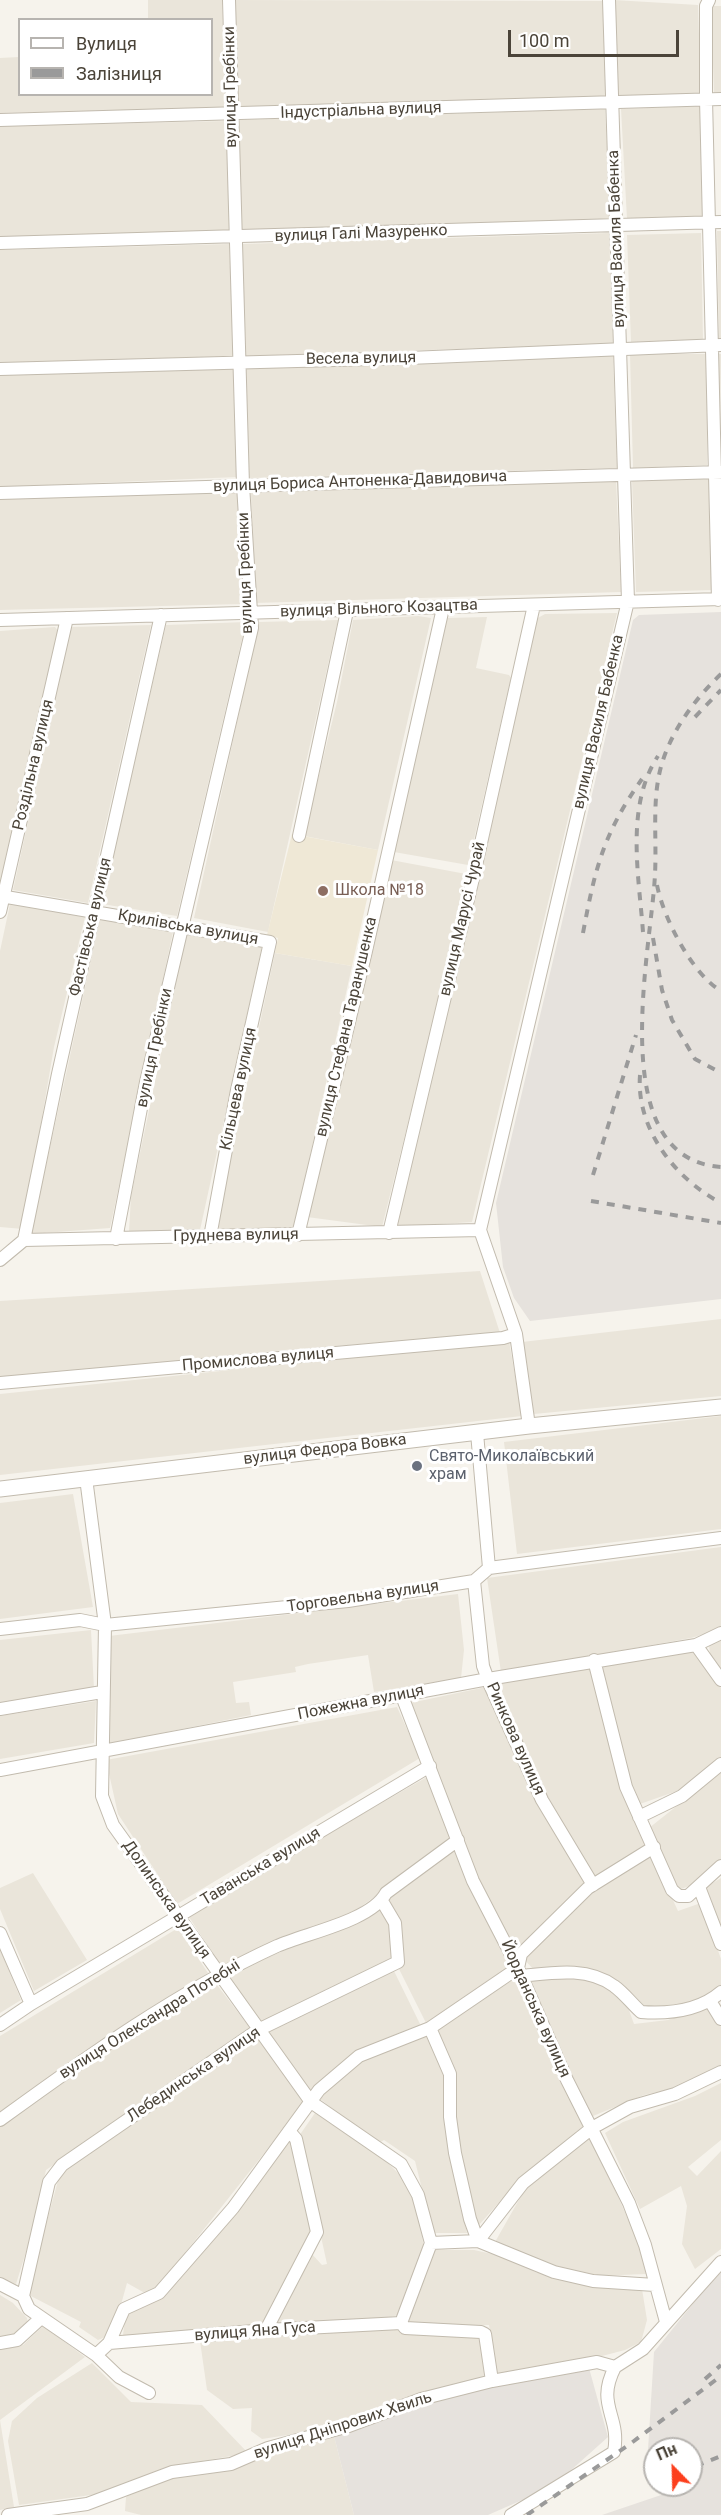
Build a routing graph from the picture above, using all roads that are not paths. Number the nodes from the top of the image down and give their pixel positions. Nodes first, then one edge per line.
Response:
1 (229, 0) edge
2 (609, 0) edge
3 (709, 0) edge
4 (706, 99) junction
5 (721, 99) edge
6 (613, 103) junction
7 (231, 114) junction
8 (0, 120) edge
9 (708, 222) junction
10 (721, 222) edge
11 (619, 226) junction
12 (235, 238) junction
13 (0, 243) edge
14 (716, 345) edge
15 (620, 348) junction
16 (240, 361) junction
17 (0, 369) edge
18 (718, 473) edge
19 (624, 475) junction
20 (243, 485) junction
21 (0, 493) edge
22 (720, 599) edge
23 (628, 601) junction
24 (534, 605) junction
25 (443, 608) junction
26 (347, 611) junction
27 (250, 613) junction
28 (161, 615) junction
29 (67, 618) junction
30 (0, 620) edge
31 (299, 836) dead end
32 (2, 896) edge
33 (0, 912) edge
34 (95, 912) junction
35 (182, 925) junction
36 (270, 942) joint
37 (480, 1230) junction
38 (388, 1233) junction
39 (298, 1235) junction
40 (210, 1237) junction
41 (116, 1239) junction
42 (24, 1240) junction
43 (0, 1260) edge
44 (516, 1334) junction
45 (0, 1383) edge
46 (721, 1407) edge
47 (529, 1426) junction
48 (477, 1432) junction
49 (86, 1478) junction
50 (0, 1488) edge
51 (721, 1538) edge
52 (489, 1568) junction
53 (474, 1581) junction
54 (105, 1625) junction
55 (0, 1629) edge
56 (721, 1633) edge
57 (696, 1645) junction
58 (594, 1660) junction
59 (488, 1678) junction
60 (721, 1680) edge
61 (102, 1692) junction
62 (402, 1696) junction
63 (0, 1709) edge
64 (101, 1753) junction
65 (721, 1764) edge
66 (430, 1766) junction
67 (0, 1770) edge
68 (639, 1817) junction
69 (458, 1840) junction
70 (654, 1847) junction
71 (721, 1866) edge
72 (593, 1884) junction
73 (699, 1887) junction
74 (382, 1900) junction
75 (177, 1916) junction
76 (0, 1933) edge
77 (721, 1944) edge
78 (520, 1972) junction
79 (218, 1974) junction
80 (721, 1992) edge
81 (710, 2001) junction
82 (31, 2004) junction
83 (721, 2019) edge
84 (0, 2025) edge
85 (430, 2028) junction
86 (258, 2030) junction
87 (721, 2072) edge
88 (311, 2102) junction
89 (0, 2120) edge
90 (592, 2128) junction
91 (289, 2131) junction
92 (478, 2241) junction
93 (431, 2243) junction
94 (721, 2262) edge
95 (0, 2284) edge
96 (656, 2284) junction
97 (23, 2296) junction
98 (41, 2318) junction
99 (666, 2322) junction
100 (401, 2324) junction
101 (266, 2330) junction
102 (0, 2343) edge
103 (109, 2343) junction
104 (96, 2355) junction
105 (615, 2367) junction
106 (492, 2381) junction
107 (149, 2393) dead end
108 (87, 2509) edge
109 (8, 2515) edge
110 (511, 2515) edge

1 - 7 street, вулиця Гребінки
2 - 6 street, вулиця Василя Бабенка
3 - 4 street
4 - 5 street, Індустріальна вулиця
4 - 6 street, Індустріальна вулиця
4 - 9 street
6 - 7 street, Індустріальна вулиця
6 - 11 street, вулиця Василя Бабенка
7 - 8 street, Індустріальна вулиця
7 - 12 street, вулиця Гребінки
9 - 10 street, вулиця Галі Мазуренко
9 - 11 street, вулиця Галі Мазуренко
9 - 14 street
11 - 12 street, вулиця Галі Мазуренко
11 - 15 street, вулиця Василя Бабенка
12 - 13 street, вулиця Галі Мазуренко
12 - 16 street, вулиця Гребінки
14 - 15 street, Весела вулиця
14 - 18 street
15 - 16 street, Весела вулиця
15 - 19 street, вулиця Василя Бабенка
16 - 17 street, Весела вулиця
16 - 20 street, вулиця Гребінки
18 - 19 street, вулиця Бориса Антоненка-Давидовича
18 - 22 street
19 - 20 street, вулиця Бориса Антоненка-Давидовича
19 - 23 street, вулиця Василя Бабенка
20 - 21 street, вулиця Бориса Антоненка-Давидовича
20 - 27 street, вулиця Гребінки
22 - 23 street, вулиця Вільного Козацтва
23 - 24 street, вулиця Вільного Козацтва
23 - 37 street, вулиця Василя Бабенка
24 - 25 street, вулиця Вільного Козацтва
24 - 38 street, вулиця Марусі Чурай
25 - 26 street, вулиця Вільного Козацтва
25 - 39 street, вулиця Стефана Таранушенка
26 - 27 street, вулиця Вільного Козацтва
26 - 31 street
27 - 28 street, вулиця Вільного Козацтва
27 - 35 street, вулиця Гребінки
28 - 29 street, вулиця Вільного Козацтва
28 - 34 street, Фастівська вулиця
29 - 30 street, вулиця Вільного Козацтва
29 - 32 street, Роздільна вулиця
32 - 33 street, Роздільна вулиця
32 - 34 street, Крилівська вулиця
34 - 35 street, Крилівська вулиця
34 - 42 street, Фастівська вулиця
35 - 36 street, Крилівська вулиця
35 - 41 street, вулиця Гребінки
36 - 40 street, Кільцева вулиця
37 - 38 street, Груднева вулиця
37 - 44 street
38 - 39 street, Груднева вулиця
39 - 40 street, Груднева вулиця
40 - 41 street, Груднева вулиця
41 - 42 street, Груднева вулиця
42 - 43 street
44 - 45 street, Промислова вулиця
44 - 47 street
46 - 47 street, вулиця Федора Вовка
47 - 48 street, вулиця Федора Вовка
48 - 49 street, вулиця Федора Вовка
48 - 52 street
49 - 50 street, вулиця Федора Вовка
49 - 54 street, Долинська вулиця
51 - 52 street
52 - 53 street
53 - 54 street, Торговельна вулиця
53 - 59 street, Ринкова вулиця
54 - 55 street, Торговельна вулиця
54 - 61 street, Долинська вулиця
56 - 57 street, Пожежна вулиця
57 - 58 street, Пожежна вулиця
57 - 60 street
58 - 59 street, Пожежна вулиця
58 - 68 street
59 - 62 street, Пожежна вулиця
59 - 72 street, Ринкова вулиця
61 - 63 street
61 - 64 street, Долинська вулиця
62 - 64 street, Пожежна вулиця
62 - 66 street, Йорданська вулиця
64 - 67 street, Пожежна вулиця
64 - 75 street, Долинська вулиця
65 - 68 street
66 - 69 street, Йорданська вулиця
66 - 75 street, Таванська вулиця
68 - 70 street
69 - 74 street, вулиця Олександра Потебні
69 - 78 street, Йорданська вулиця
70 - 72 street
70 - 73 street
71 - 73 street
72 - 78 street
73 - 77 street
74 - 79 street, вулиця Олександра Потебні
74 - 86 street, Лебединська вулиця
75 - 79 street, Долинська вулиця
75 - 82 street, Таванська вулиця
76 - 82 street
78 - 81 street
78 - 85 street
78 - 90 street, Йорданська вулиця
79 - 86 street, Долинська вулиця
79 - 89 street, вулиця Олександра Потебні
80 - 81 street
81 - 83 street
82 - 84 street, Таванська вулиця
85 - 88 street
85 - 92 street
86 - 88 street, Долинська вулиця
86 - 97 street, Лебединська вулиця
87 - 90 street
88 - 91 street
88 - 93 street, Долинська вулиця
90 - 92 street
90 - 96 street, Йорданська вулиця
91 - 101 street
91 - 103 street
92 - 93 street
92 - 96 street
93 - 100 street
94 - 99 street
95 - 97 street
96 - 99 street, Йорданська вулиця
97 - 98 street
98 - 102 street
98 - 104 street
99 - 105 street
100 - 101 street, вулиця Яна Гуса
100 - 106 street, вулиця Яна Гуса
101 - 103 street, вулиця Яна Гуса
103 - 104 street
104 - 107 street
105 - 106 street, вулиця Дніпрових Хвиль
105 - 110 street
106 - 108 street, вулиця Дніпрових Хвиль
108 - 109 street, вулиця Дніпрових Хвиль

